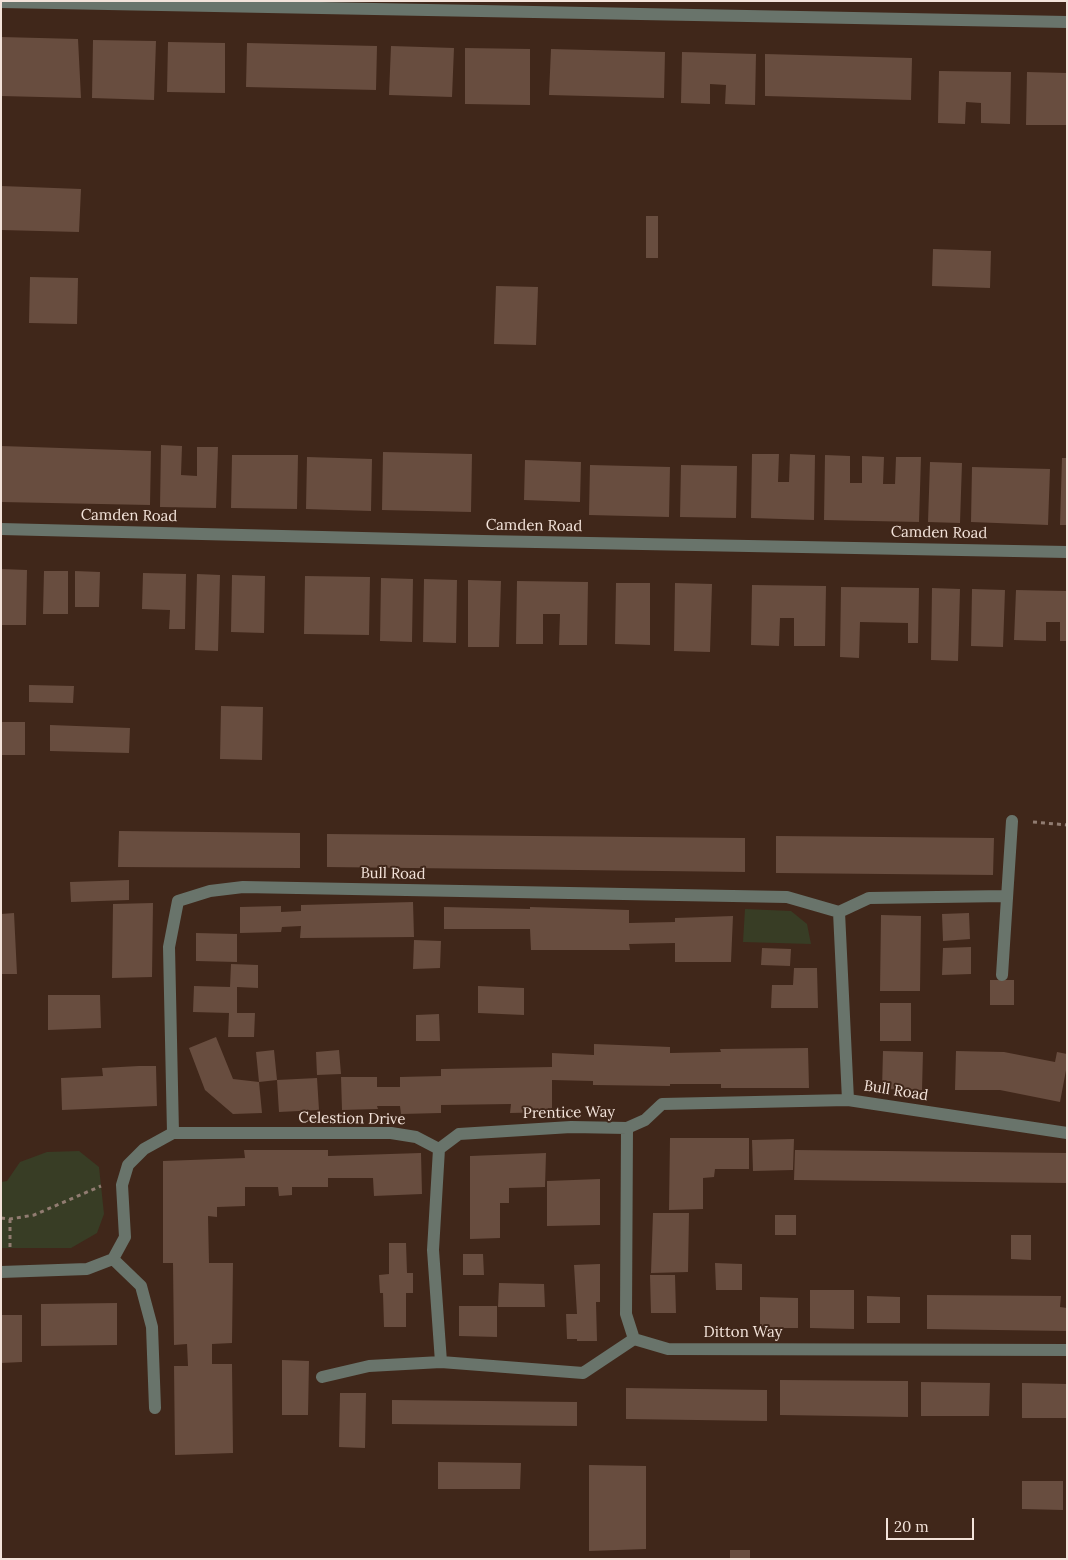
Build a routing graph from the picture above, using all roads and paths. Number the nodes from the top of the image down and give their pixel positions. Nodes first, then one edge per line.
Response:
1 (1, 2) edge
2 (1067, 22) edge
3 (1, 530) edge
4 (1067, 552) edge
5 (1012, 821) joint
6 (1067, 825) edge
7 (1006, 896) junction
8 (839, 912) junction
9 (1002, 976) dead end
10 (848, 1100) junction
11 (627, 1128) junction
12 (173, 1133) junction
13 (1067, 1133) edge
14 (439, 1149) junction
15 (122, 1185) junction
16 (1, 1218) edge
17 (10, 1219) junction
18 (112, 1260) junction
19 (6, 1272) edge
20 (634, 1339) junction
21 (1067, 1350) edge
22 (442, 1362) junction
23 (322, 1377) dead end
24 (155, 1408) dead end

1 - 2 street
3 - 4 street, Camden Road
5 - 6 path
5 - 7 street
7 - 8 street
7 - 9 street
8 - 10 street, Bull Road
8 - 12 street, Bull Road
10 - 11 street, Prentice Way
10 - 13 street, Bull Road
11 - 14 street, Prentice Way
11 - 20 street
12 - 14 street, Celestion Drive
12 - 15 street, Celestion Drive
14 - 22 street
15 - 17 path
15 - 18 street, Celestion Drive
16 - 17 path
17 - 19 path
18 - 19 street
18 - 24 street
20 - 21 street, Ditton Way
20 - 22 street
22 - 23 street

